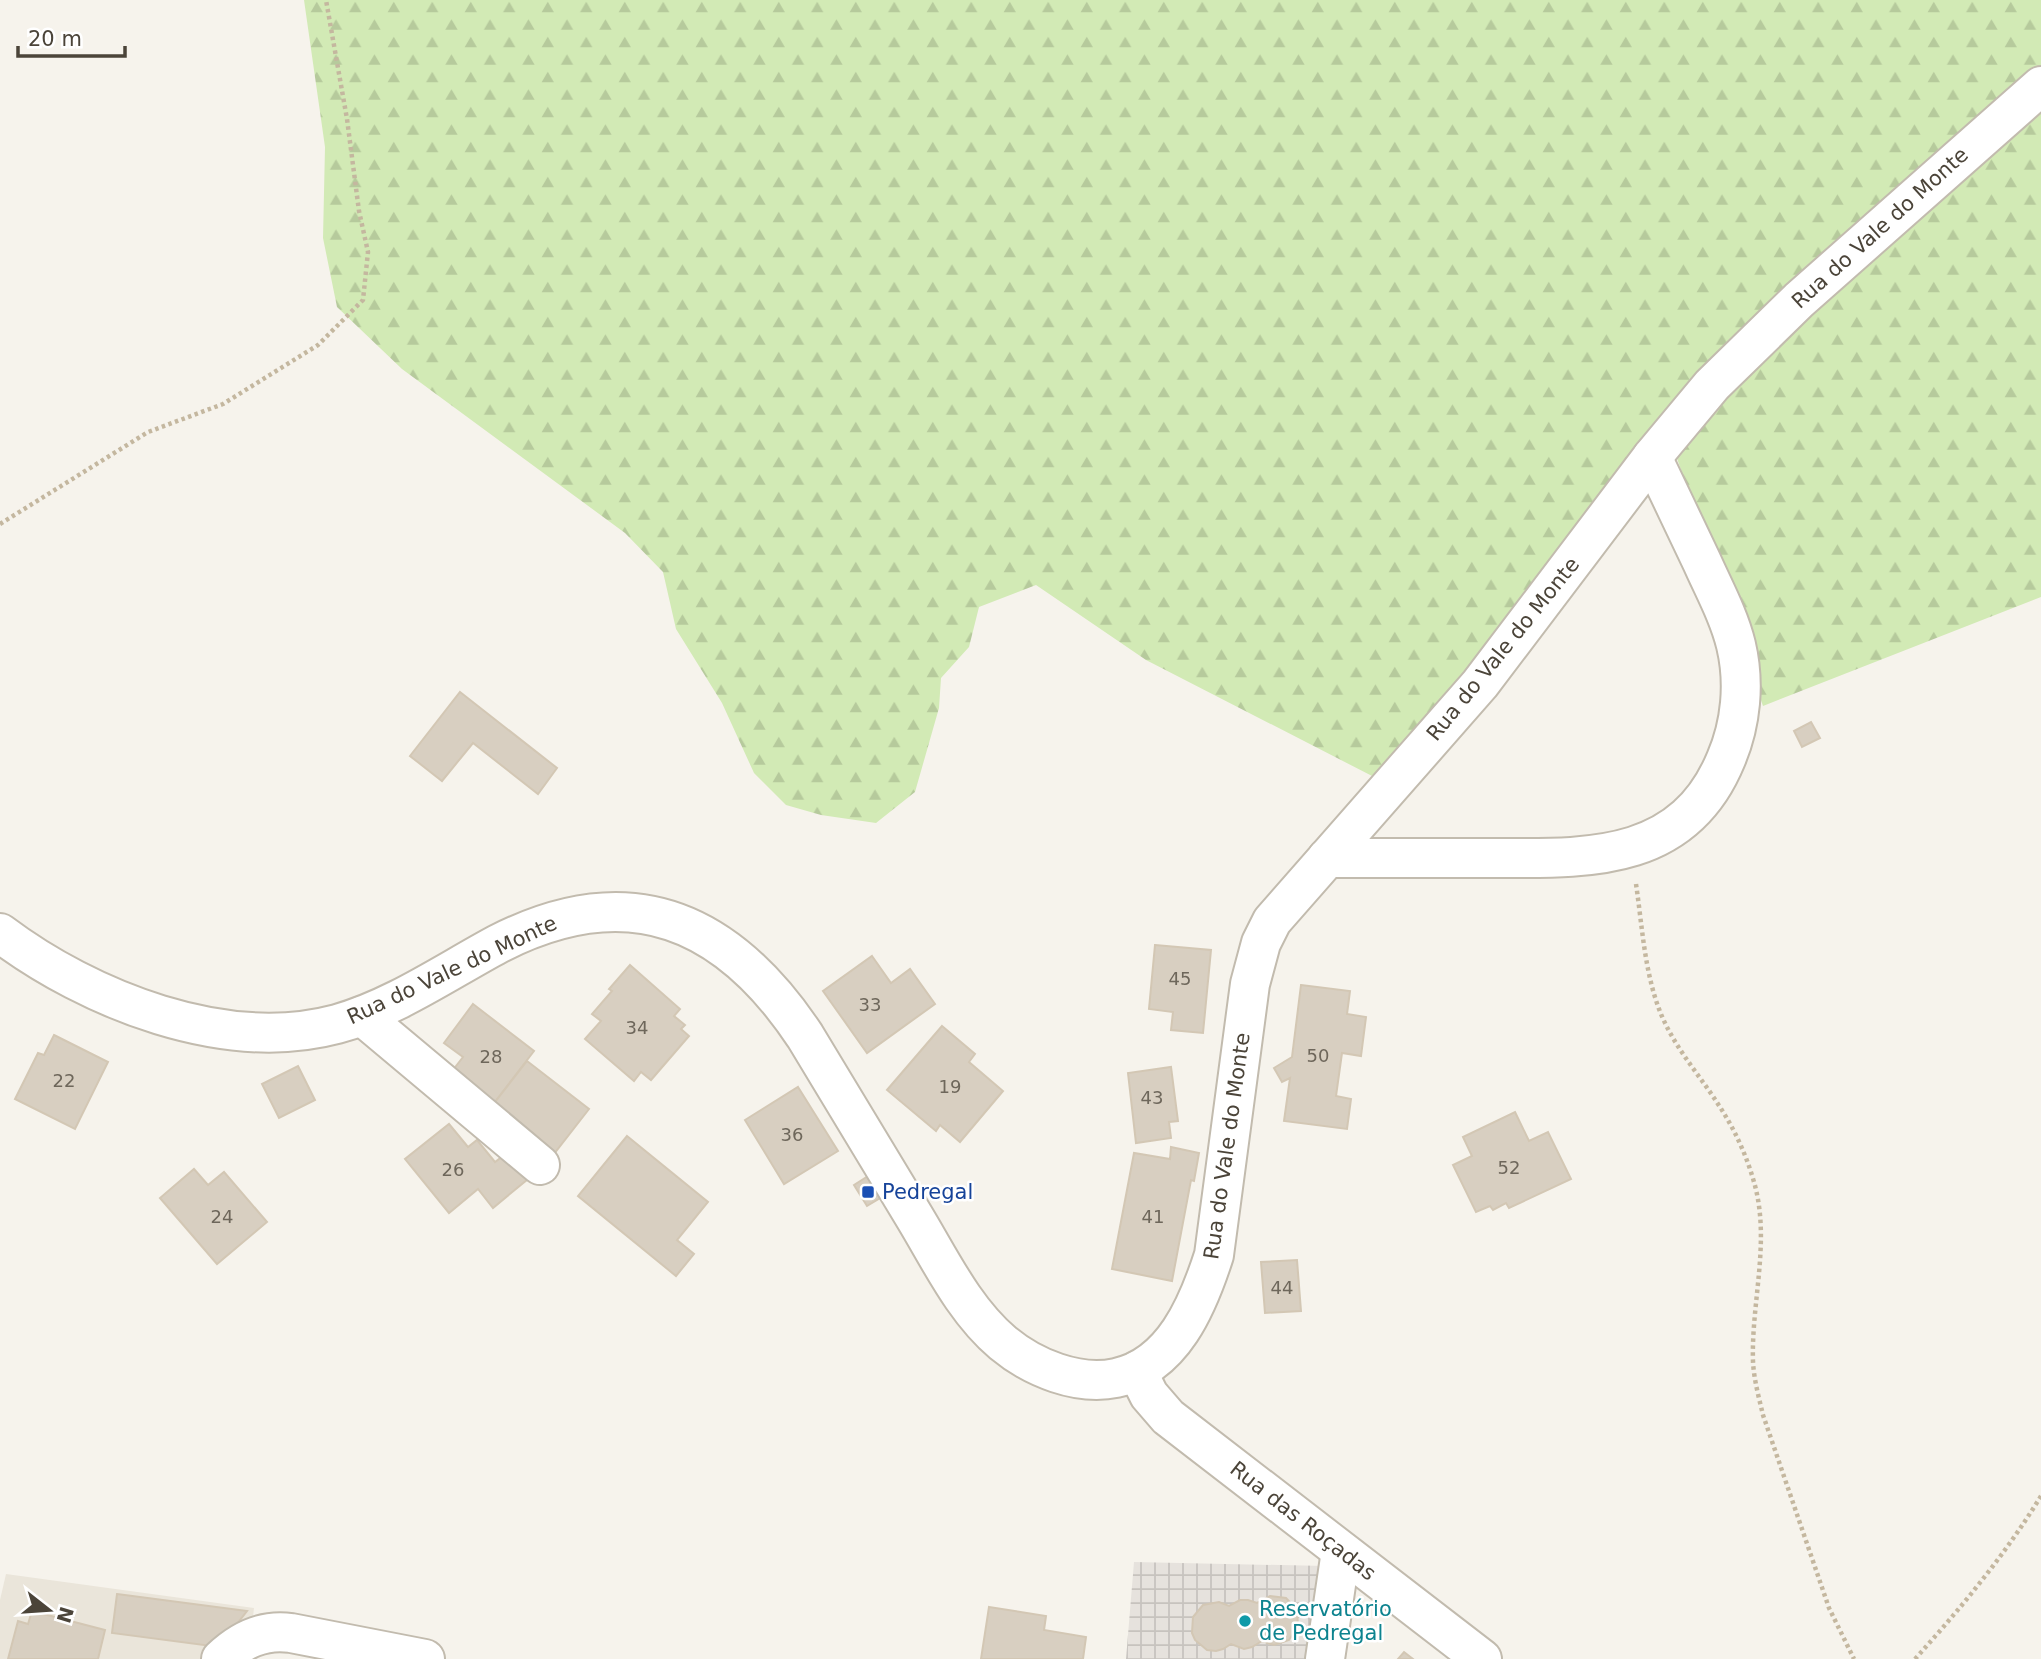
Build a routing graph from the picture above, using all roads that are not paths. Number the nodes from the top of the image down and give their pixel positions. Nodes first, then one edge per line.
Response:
1 (2041, 86) edge
2 (1652, 457) junction
3 (1327, 858) junction
4 (0, 933) edge
5 (362, 1016) junction
6 (540, 1165) dead end
7 (1137, 1371) junction
8 (1341, 1551) junction
9 (221, 1659) edge
10 (425, 1659) edge
11 (1325, 1659) edge
12 (1482, 1659) edge

1 - 2 street, Rua do Vale do Monte
2 - 3 street, Rua do Vale do Monte
2 - 3 street
3 - 7 street, Rua do Vale do Monte
4 - 5 street, Rua do Vale do Monte
5 - 6 street
5 - 7 street, Rua do Vale do Monte
7 - 8 street, Rua das Roçadas
8 - 11 street
8 - 12 street, Rua das Roçadas
9 - 10 street

